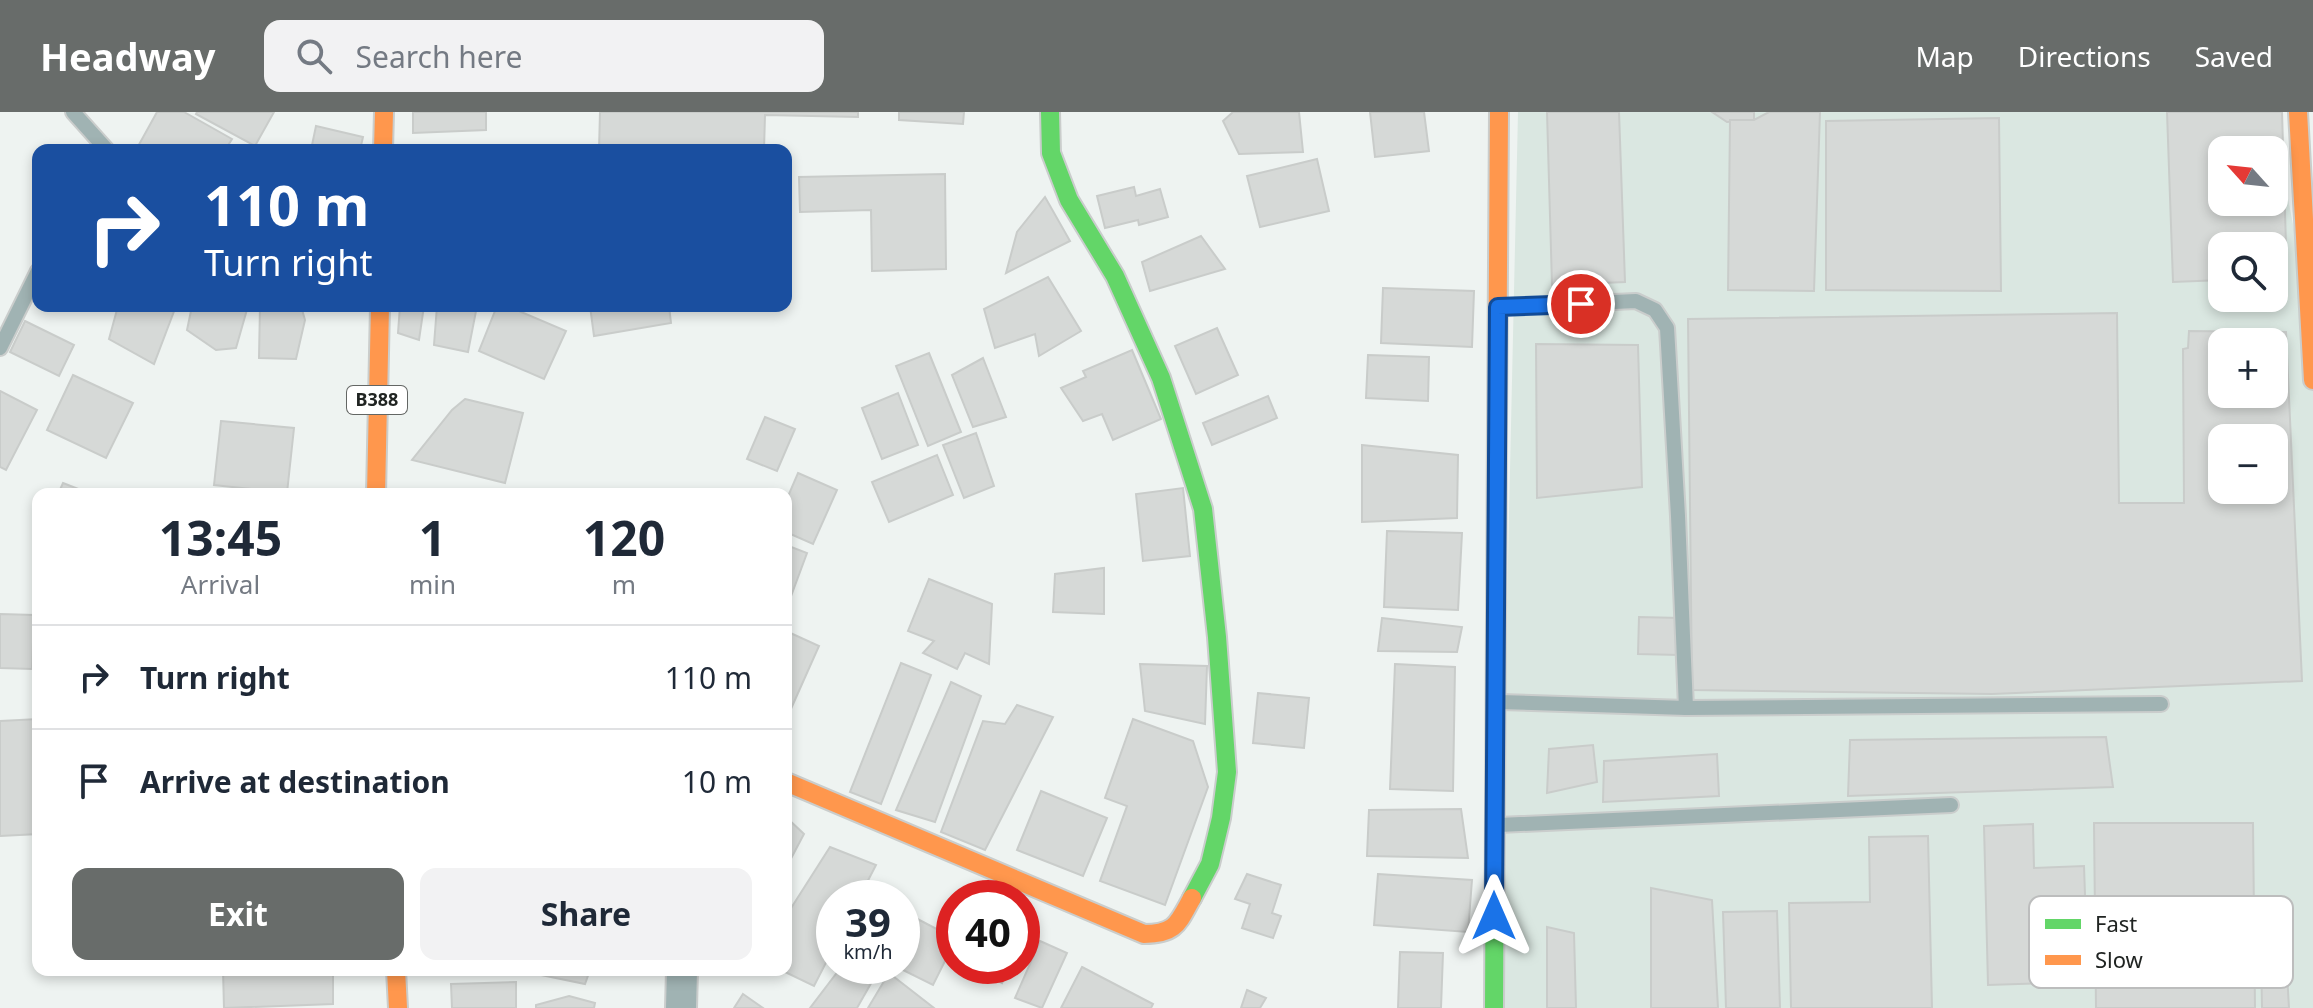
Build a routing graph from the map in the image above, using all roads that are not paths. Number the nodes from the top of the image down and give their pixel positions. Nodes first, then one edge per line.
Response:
1 (73, 112) edge
2 (384, 112) edge
3 (1050, 112) edge
4 (1499, 112) edge
5 (2298, 112) edge
6 (99, 144) edge
7 (383, 144) edge
8 (32, 283) edge
9 (1498, 307) junction
10 (380, 312) edge
11 (0, 348) edge
12 (2313, 380) edge
13 (376, 488) edge
14 (1496, 702) junction
15 (2161, 704) dead end
16 (1686, 708) junction
17 (792, 785) edge
18 (1951, 805) dead end
19 (1495, 825) junction
20 (396, 976) edge
21 (682, 976) edge
22 (398, 1008) edge
23 (681, 1008) edge
24 (1494, 1008) edge

1 - 6 lane
2 - 7 street
3 - 17 street
4 - 9 street
5 - 12 street
8 - 11 lane
9 - 14 street
9 - 16 lane
10 - 13 street, B388
14 - 16 lane
14 - 19 street
15 - 16 lane
18 - 19 lane
19 - 24 street
20 - 22 street
21 - 23 street

